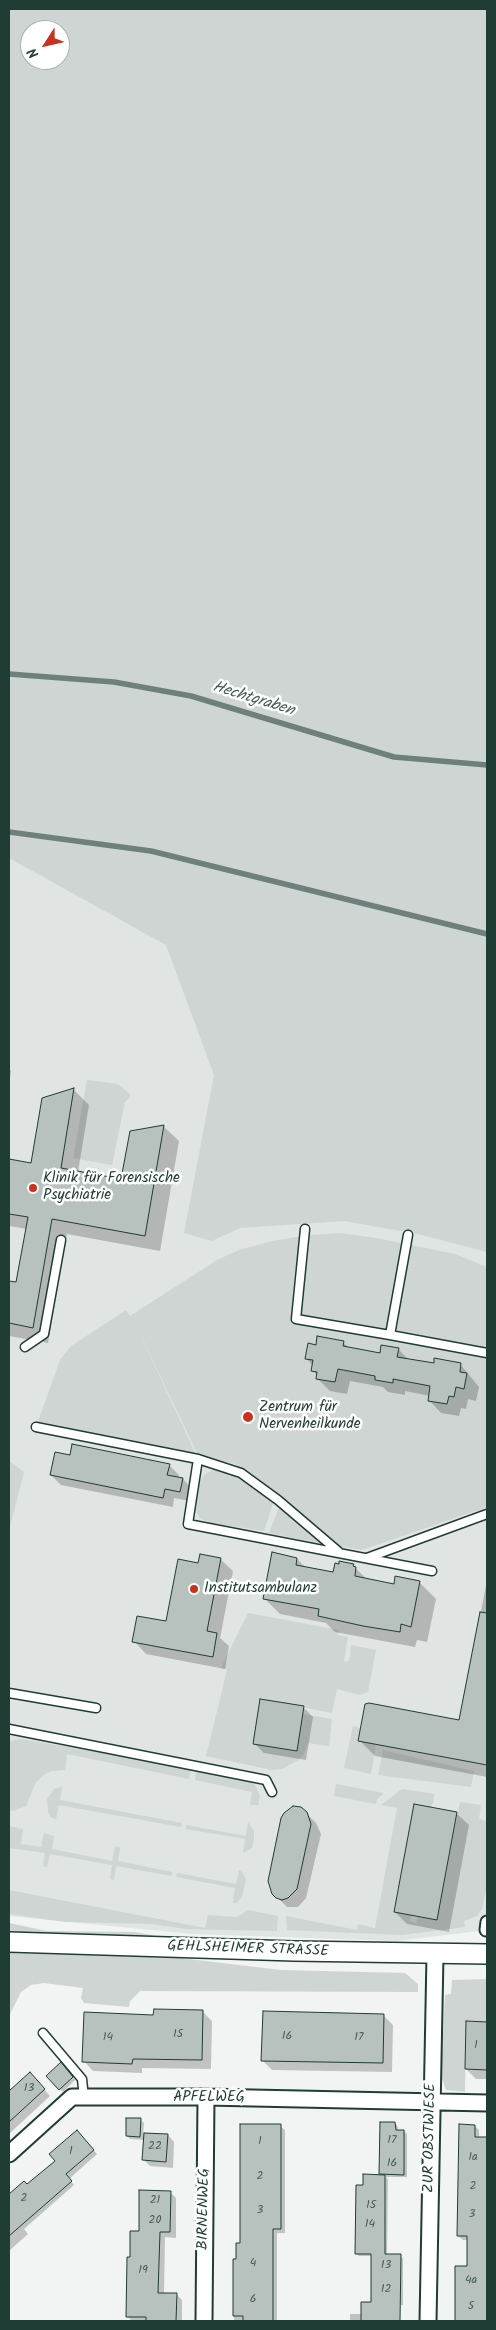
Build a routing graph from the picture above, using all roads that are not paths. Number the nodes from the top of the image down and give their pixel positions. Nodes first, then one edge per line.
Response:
1 (305, 1230) dead end
2 (408, 1235) dead end
3 (61, 1240) dead end
4 (390, 1335) junction
5 (25, 1347) dead end
6 (487, 1353) edge
7 (36, 1428) dead end
8 (198, 1459) junction
9 (487, 1514) edge
10 (340, 1553) junction
11 (366, 1558) junction
12 (432, 1571) dead end
13 (9, 1693) edge
14 (96, 1708) dead end
15 (9, 1729) edge
16 (272, 1792) dead end
17 (9, 1942) edge
18 (487, 1954) edge
19 (435, 1955) junction
20 (43, 2034) dead end
21 (206, 2097) junction
22 (84, 2098) junction
23 (431, 2101) junction
24 (487, 2103) edge
25 (9, 2154) edge
26 (204, 2321) edge
27 (428, 2321) edge

1 - 4 lane
2 - 4 lane
3 - 5 lane
4 - 6 lane
7 - 8 lane
8 - 10 lane
8 - 10 lane
9 - 11 lane
10 - 11 lane
11 - 12 lane
13 - 14 lane
15 - 16 lane
17 - 19 street, GEHLSHEIMER STRASSE
18 - 19 street, GEHLSHEIMER STRASSE
19 - 23 street, ZUR OBSTWIESE
20 - 22 lane
21 - 22 street, APFELWEG
21 - 23 street, APFELWEG
21 - 26 street, BIRNENWEG
22 - 25 street, APFELWEG
23 - 24 street, APFELWEG
23 - 27 street, ZUR OBSTWIESE

